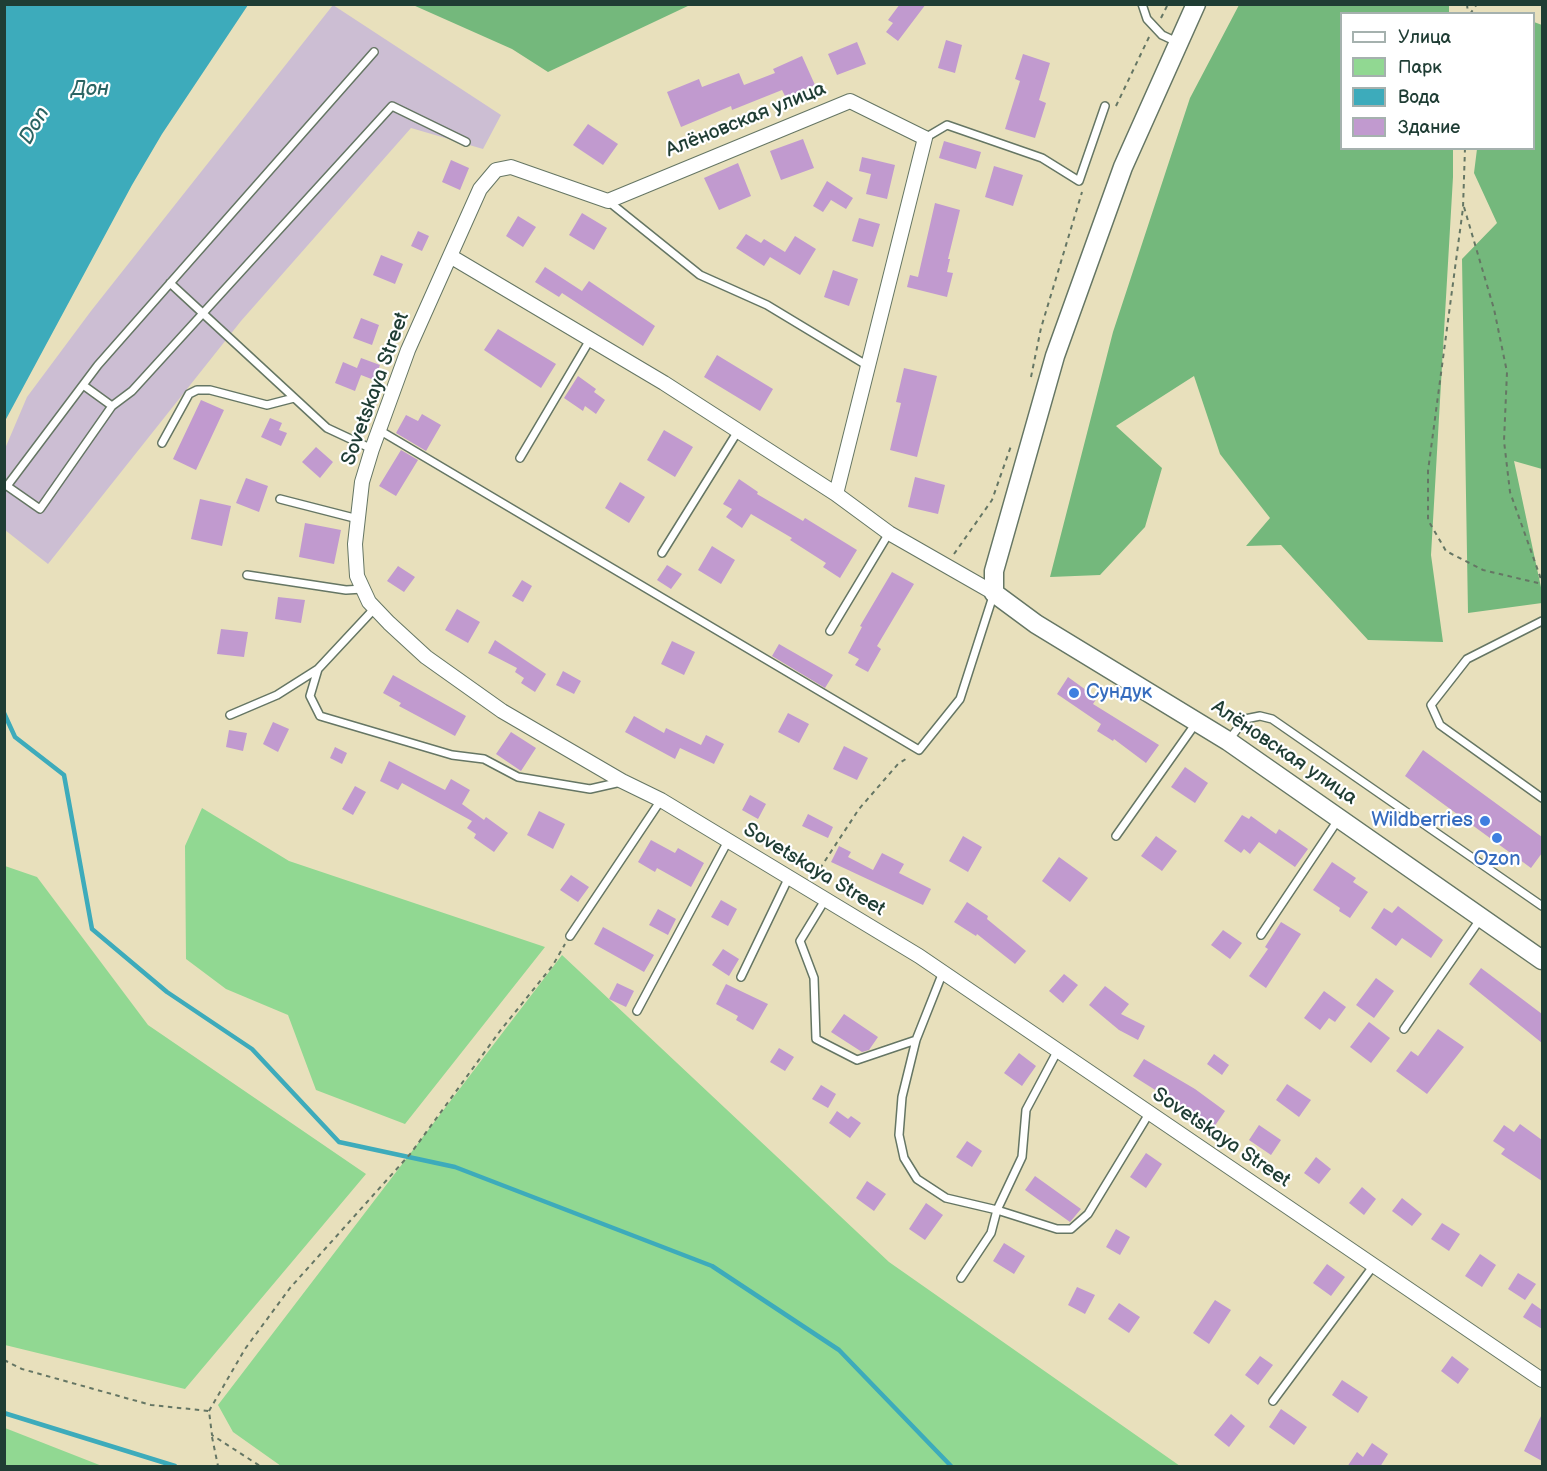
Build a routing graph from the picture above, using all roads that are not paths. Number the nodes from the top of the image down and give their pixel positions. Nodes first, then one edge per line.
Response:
1 (1142, 4) edge
2 (1196, 4) edge
3 (1177, 42) junction
4 (374, 52) dead end
5 (1105, 106) dead end
6 (925, 138) junction
7 (466, 142) dead end
8 (608, 201) junction
9 (450, 256) junction
10 (170, 283) junction
11 (202, 313) junction
12 (591, 338) junction
13 (868, 366) junction
14 (83, 385) junction
15 (294, 398) junction
16 (112, 406) junction
17 (379, 430) junction
18 (738, 431) junction
19 (162, 443) dead end
20 (372, 449) junction
21 (520, 458) dead end
22 (836, 494) junction
23 (280, 499) dead end
24 (358, 519) junction
25 (889, 532) junction
26 (662, 553) dead end
27 (247, 575) dead end
28 (363, 589) junction
29 (994, 593) junction
30 (374, 609) junction
31 (1542, 621) edge
32 (830, 631) dead end
33 (318, 669) junction
34 (230, 716) dead end
35 (1197, 721) junction
36 (1228, 741) junction
37 (622, 781) junction
38 (1542, 798) edge
39 (661, 800) junction
40 (1339, 818) junction
41 (1116, 837) dead end
42 (728, 840) junction
43 (789, 877) junction
44 (825, 900) junction
45 (1542, 906) edge
46 (1481, 918) junction
47 (1261, 935) dead end
48 (570, 936) road end
49 (1542, 960) edge
50 (943, 972) junction
51 (741, 977) dead end
52 (637, 1011) dead end
53 (1404, 1029) dead end
54 (916, 1040) junction
55 (1058, 1050) junction
56 (1150, 1112) junction
57 (997, 1210) junction
58 (1374, 1265) junction
59 (961, 1278) dead end
60 (1542, 1380) edge
61 (1273, 1401) dead end

1 - 3 lane
2 - 3 street
3 - 29 street
4 - 10 lane
5 - 6 lane
6 - 8 street, Алёновская улица
6 - 13 street
7 - 11 lane
8 - 9 street
8 - 13 lane
9 - 12 street
9 - 17 street, Sovetskaya Street
10 - 11 lane
10 - 14 lane
11 - 15 lane
11 - 16 lane
12 - 18 street
12 - 21 lane
13 - 22 street
14 - 16 lane
14 - 16 lane
15 - 19 lane
15 - 20 lane
17 - 20 street, Sovetskaya Street
17 - 29 lane
18 - 22 street
18 - 26 lane
20 - 24 street, Sovetskaya Street
22 - 25 street
23 - 24 lane
24 - 28 street, Sovetskaya Street
25 - 29 street
25 - 32 lane
27 - 28 lane
28 - 30 street, Sovetskaya Street
29 - 35 street, Алёновская улица
30 - 33 lane
30 - 37 street, Sovetskaya Street
31 - 38 lane
33 - 34 lane
33 - 37 lane
35 - 36 street, Алёновская улица
35 - 41 lane
36 - 40 street, Алёновская улица
36 - 45 lane
37 - 39 street, Sovetskaya Street
39 - 42 street, Sovetskaya Street
39 - 48 lane
40 - 46 street, Алёновская улица
40 - 47 lane
42 - 43 street, Sovetskaya Street
42 - 52 lane
43 - 44 street, Sovetskaya Street
43 - 51 lane
44 - 50 street, Sovetskaya Street
44 - 54 lane
46 - 49 street, Алёновская улица
46 - 53 lane
50 - 54 lane
50 - 55 street, Sovetskaya Street
54 - 57 lane
55 - 56 street, Sovetskaya Street
55 - 57 lane
56 - 57 lane
56 - 58 street, Sovetskaya Street
57 - 59 lane
58 - 60 street, Sovetskaya Street
58 - 61 lane

